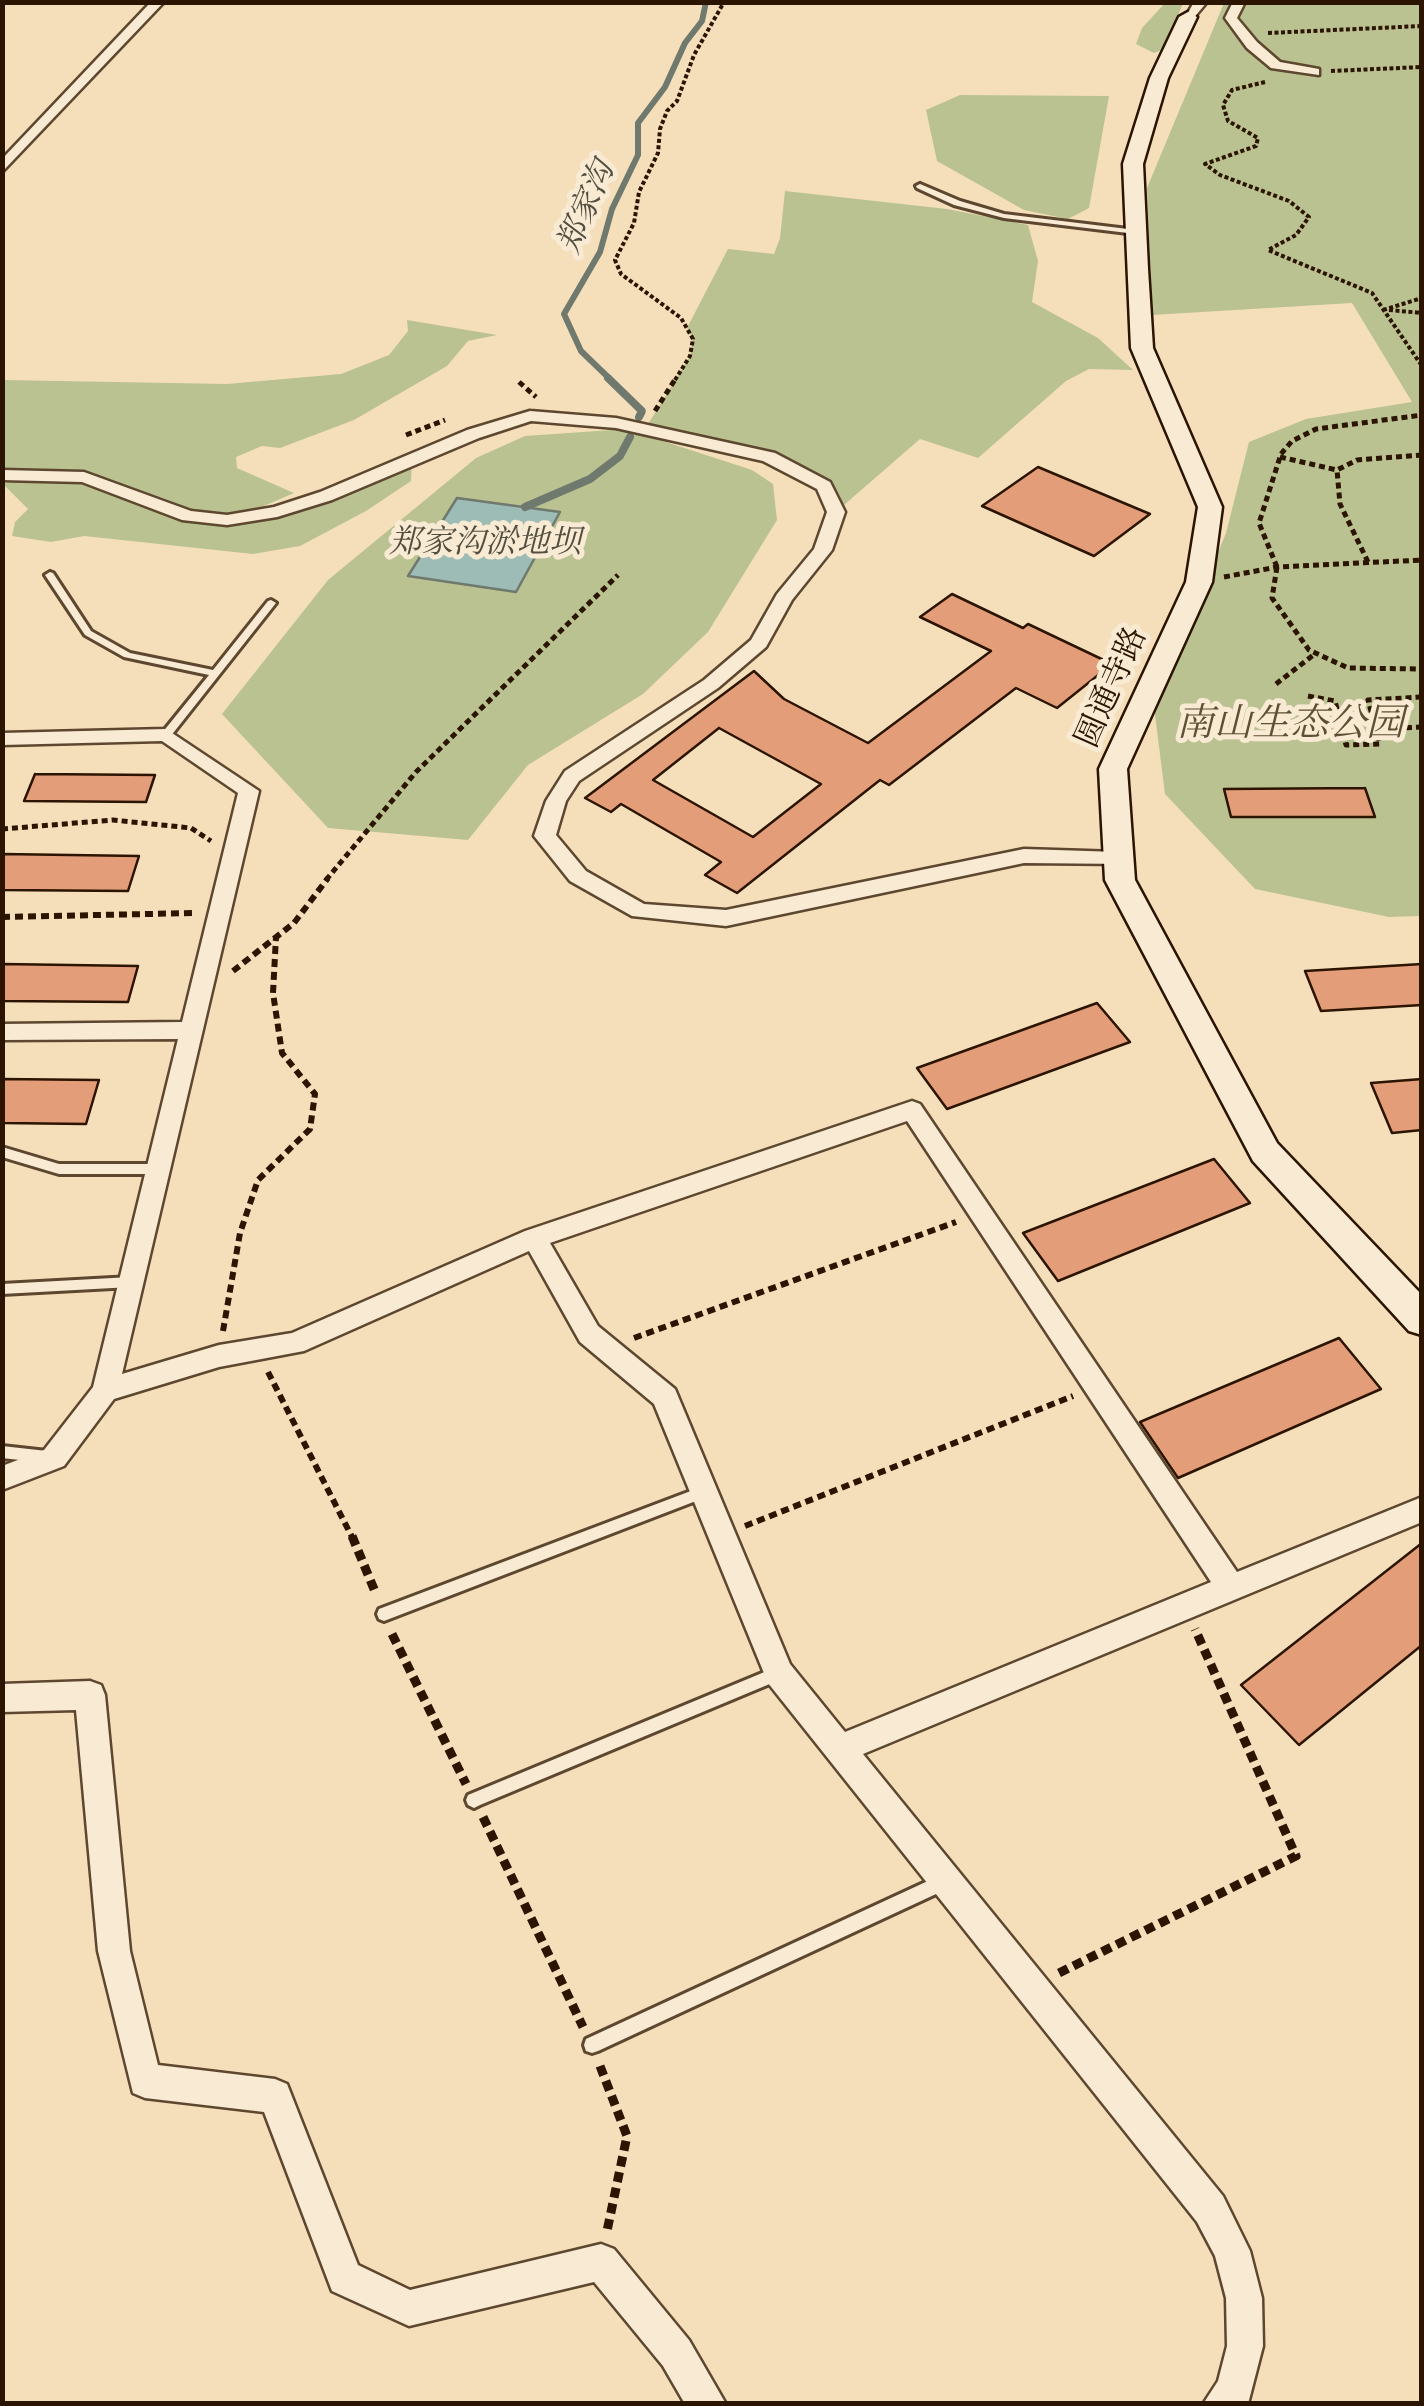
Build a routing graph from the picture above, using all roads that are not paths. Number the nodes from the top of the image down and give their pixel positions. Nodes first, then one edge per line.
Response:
1 (158, 2) edge
2 (1240, 2) edge
3 (1194, 7) edge
4 (1314, 72) road end
5 (2, 168) edge
6 (920, 186) dead end
7 (1136, 232) junction
8 (2, 474) edge
9 (50, 575) dead end
10 (271, 603) dead end
11 (215, 673) junction
12 (166, 735) junction
13 (2, 739) edge
14 (1118, 860) junction
15 (192, 1030) junction
16 (2, 1032) edge
17 (2, 1152) edge
18 (158, 1170) junction
19 (534, 1238) junction
20 (131, 1282) junction
21 (2, 1289) edge
22 (1422, 1320) edge
23 (105, 1391) junction
24 (2, 1452) edge
25 (54, 1458) junction
26 (2, 1478) edge
27 (704, 1492) junction
28 (1422, 1508) edge
29 (1231, 1587) junction
30 (384, 1614) dead end
31 (778, 1674) junction
32 (2, 1698) edge
33 (839, 1749) junction
34 (474, 1800) dead end
35 (946, 1881) junction
36 (592, 2045) dead end
37 (707, 2404) edge
38 (1222, 2404) edge

1 - 5 street
2 - 4 street
3 - 7 street, 圆通寺路
6 - 7 lane
7 - 14 street, 圆通寺路
8 - 14 street
9 - 11 lane
10 - 11 lane
11 - 12 lane
12 - 13 street
12 - 15 street
14 - 22 street, 圆通寺路
15 - 16 street
15 - 18 street
17 - 18 lane
18 - 20 street
19 - 23 street
19 - 27 street
19 - 29 street
20 - 21 lane
20 - 23 street
23 - 25 street
24 - 25 lane
25 - 26 street
27 - 30 lane
27 - 31 street
28 - 29 street
29 - 33 street
31 - 33 street
31 - 34 lane
32 - 37 street
33 - 35 street
35 - 36 lane
35 - 38 street

